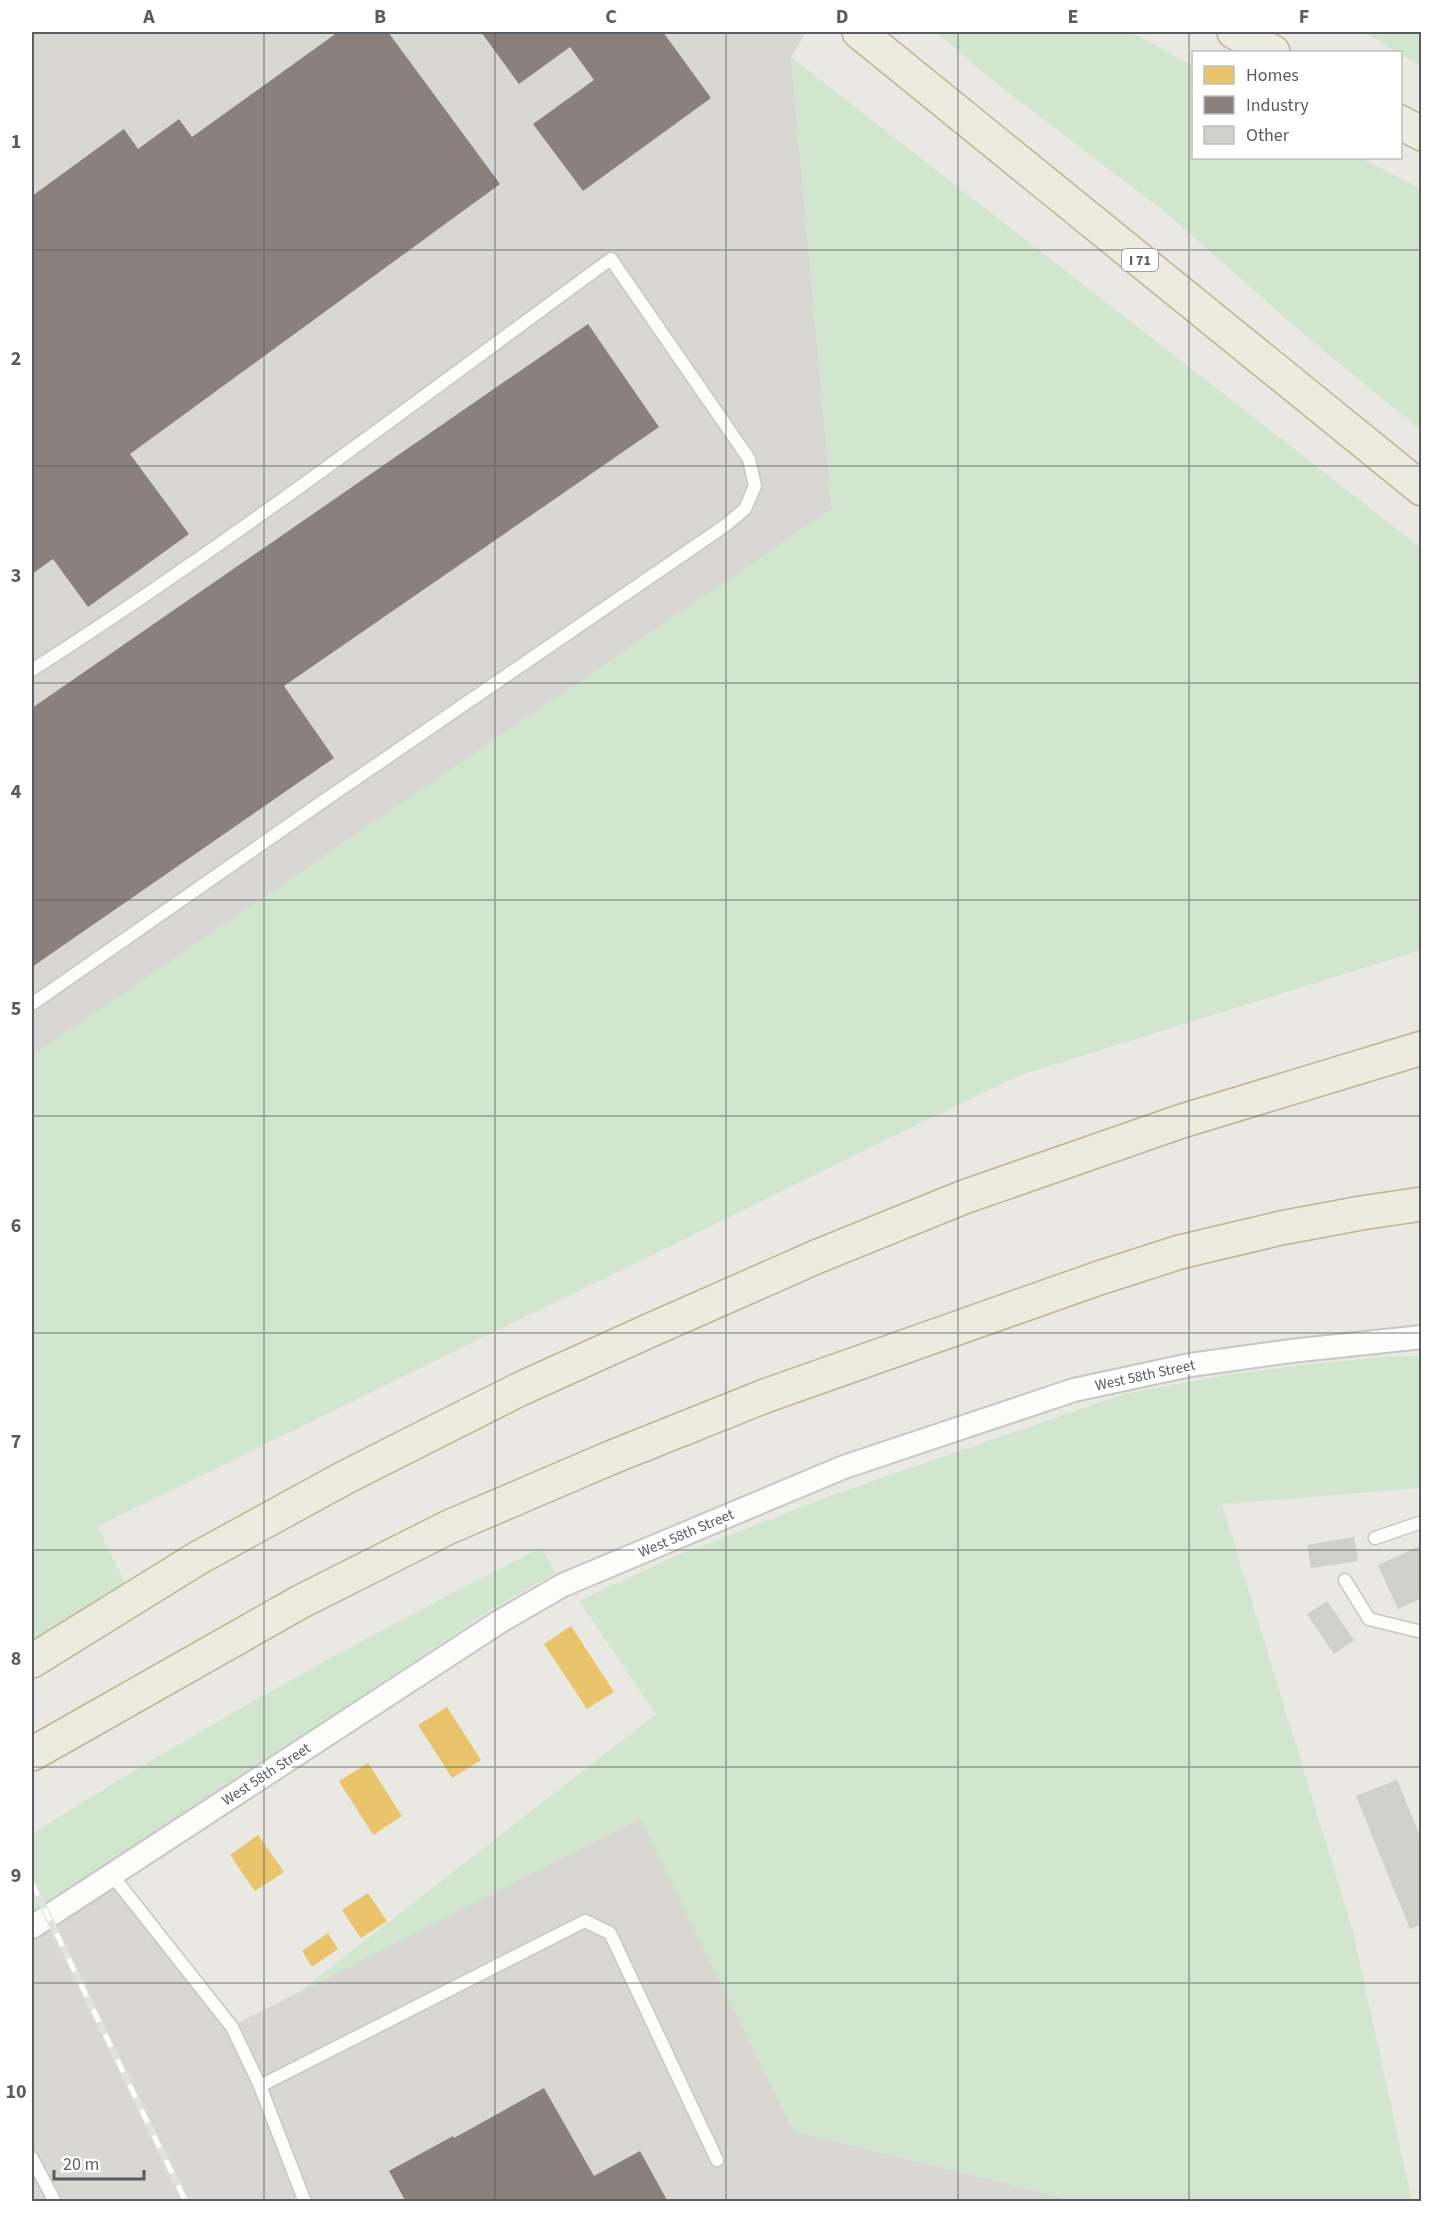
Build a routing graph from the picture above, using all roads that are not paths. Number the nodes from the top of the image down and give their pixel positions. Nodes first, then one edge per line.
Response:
1 (859, 32) edge
2 (1234, 32) edge
3 (1271, 51) edge
4 (1402, 123) edge
5 (1422, 134) edge
6 (1422, 489) edge
7 (32, 670) edge
8 (32, 1004) edge
9 (1422, 1048) edge
10 (1422, 1204) edge
11 (1422, 1337) edge
12 (1422, 1522) edge
13 (1374, 1538) dead end
14 (1345, 1580) dead end
15 (1422, 1632) edge
16 (32, 1661) edge
17 (32, 1754) edge
18 (112, 1875) junction
19 (32, 1928) edge
20 (260, 2086) junction
21 (32, 2158) edge
22 (717, 2160) dead end
23 (55, 2202) edge
24 (305, 2202) edge

1 - 6 highway, I 71
2 - 3 highway
4 - 5 highway
7 - 8 lane
9 - 16 highway
10 - 17 highway
11 - 18 street, West 58th Street
12 - 13 lane
14 - 15 lane
18 - 19 street, West 58th Street
18 - 20 lane
20 - 22 lane
20 - 24 lane
21 - 23 lane

